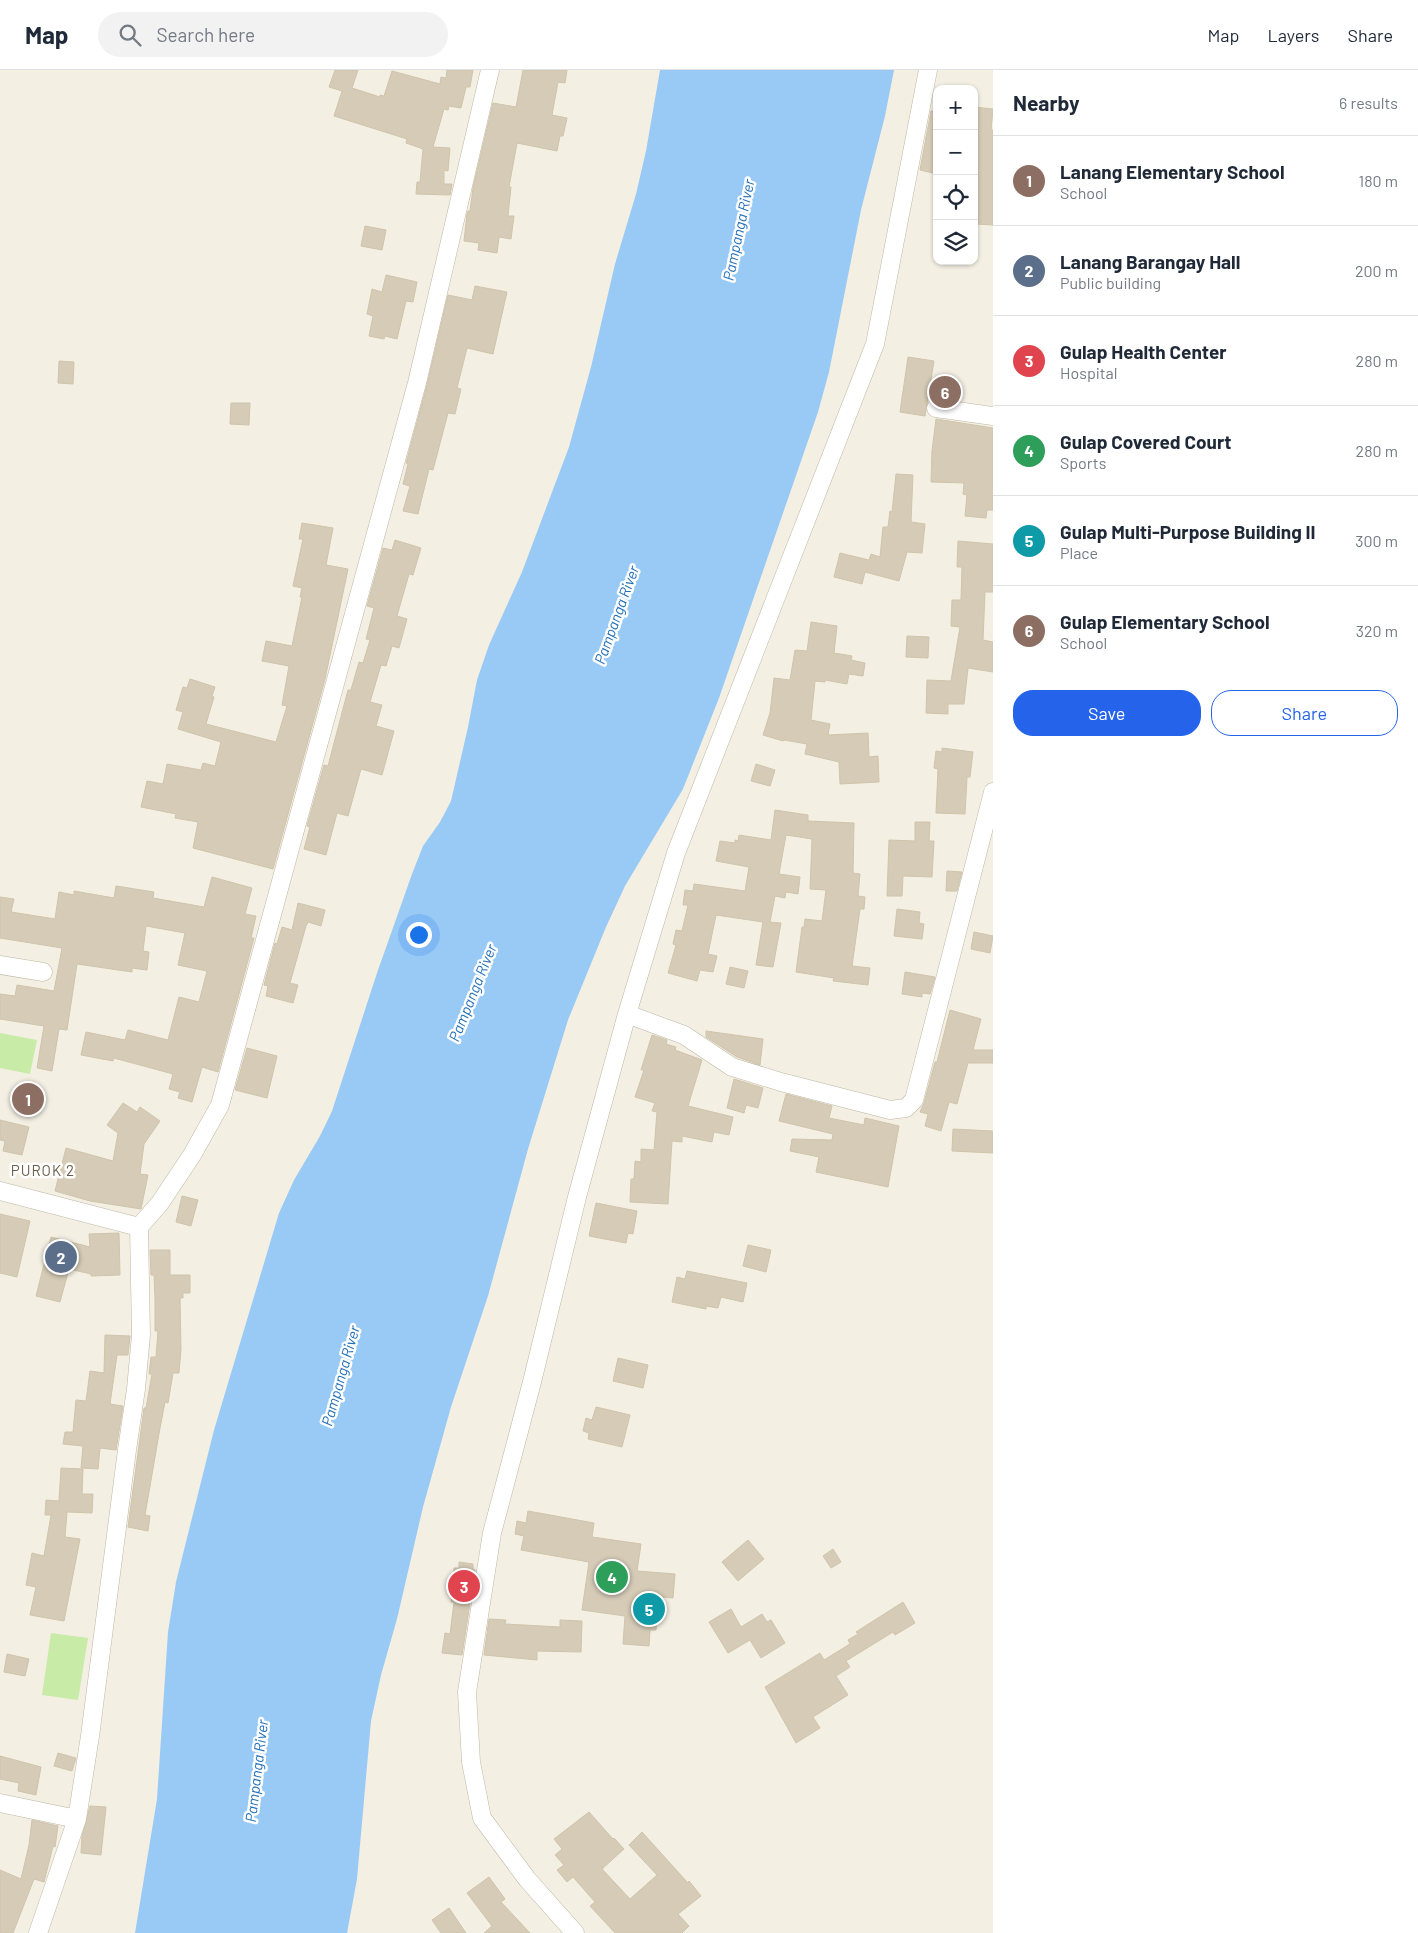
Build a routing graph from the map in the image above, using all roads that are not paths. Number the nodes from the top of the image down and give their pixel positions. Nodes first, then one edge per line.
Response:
1 (490, 70) edge
2 (928, 70) edge
3 (936, 408) dead end
4 (993, 416) edge
5 (993, 792) edge
6 (0, 965) edge
7 (43, 972) dead end
8 (627, 1014) junction
9 (0, 1191) edge
10 (139, 1227) junction
11 (0, 1803) edge
12 (78, 1819) junction
13 (38, 1933) edge
14 (575, 1933) edge

1 - 10 street
2 - 8 street
3 - 4 street
5 - 8 street
6 - 7 street
8 - 14 street
9 - 10 street
10 - 12 street
11 - 12 street
12 - 13 street

